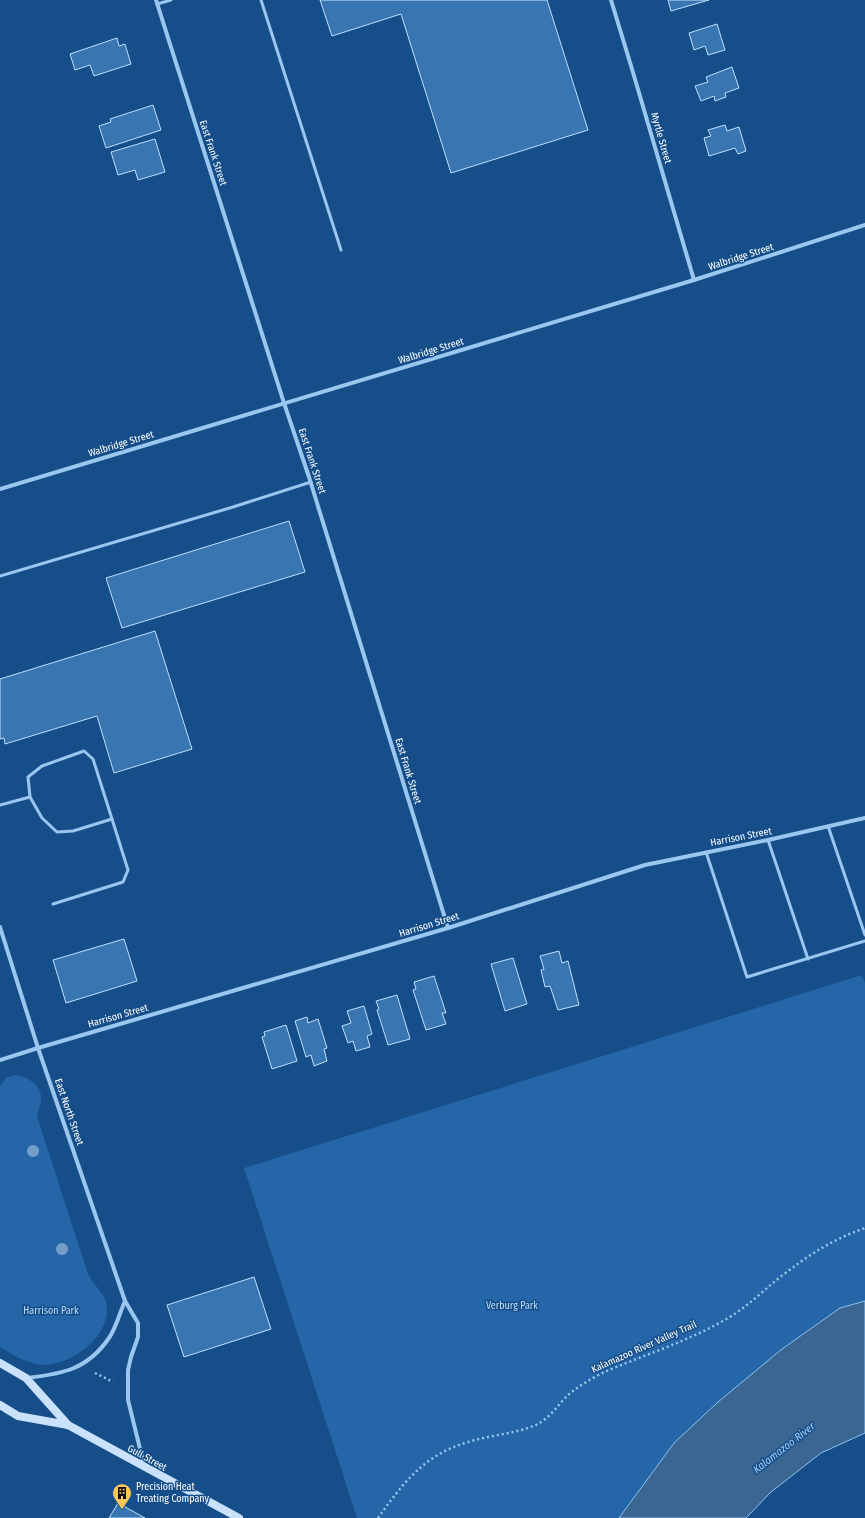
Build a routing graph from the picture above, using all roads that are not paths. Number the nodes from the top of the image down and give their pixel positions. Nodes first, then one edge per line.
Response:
1 (171, 0) edge
2 (261, 0) edge
3 (611, 0) edge
4 (157, 2) edge
5 (865, 225) edge
6 (341, 250) dead end
7 (694, 280) junction
8 (284, 403) junction
9 (311, 482) junction
10 (0, 489) edge
11 (0, 576) edge
12 (30, 797) junction
13 (0, 805) edge
14 (865, 818) edge
15 (112, 819) junction
16 (828, 826) junction
17 (768, 840) junction
18 (706, 852) junction
19 (53, 904) dead end
20 (0, 927) edge
21 (448, 928) junction
22 (865, 935) edge
23 (865, 941) edge
24 (808, 959) junction
25 (38, 1048) junction
26 (0, 1060) edge
27 (124, 1301) junction
28 (0, 1363) edge
29 (26, 1378) junction
30 (0, 1405) edge
31 (68, 1425) junction
32 (145, 1468) junction
33 (239, 1518) edge

1 - 4 lane
2 - 6 lane
3 - 7 street, Myrtle Street
4 - 8 street, East Frank Street
5 - 7 street, Walbridge Street
7 - 8 street, Walbridge Street
8 - 9 street, East Frank Street
8 - 10 street, Walbridge Street
9 - 11 lane
9 - 21 street, East Frank Street
12 - 13 lane
12 - 15 lane
12 - 15 lane
14 - 16 street, Harrison Street
15 - 19 lane
16 - 17 street, Harrison Street
16 - 22 lane
17 - 18 street, Harrison Street
17 - 24 lane
18 - 21 street, Harrison Street
18 - 24 lane
20 - 25 street, East North Street
21 - 25 street, Harrison Street
23 - 24 lane
25 - 26 street, Harrison Street
25 - 27 street, East North Street
27 - 29 street
27 - 32 street, East North Street
28 - 29 street, Gull Street
29 - 31 street, Gull Street
30 - 31 street, Gull Street
31 - 32 street, Gull Street
32 - 33 street, Gull Street

